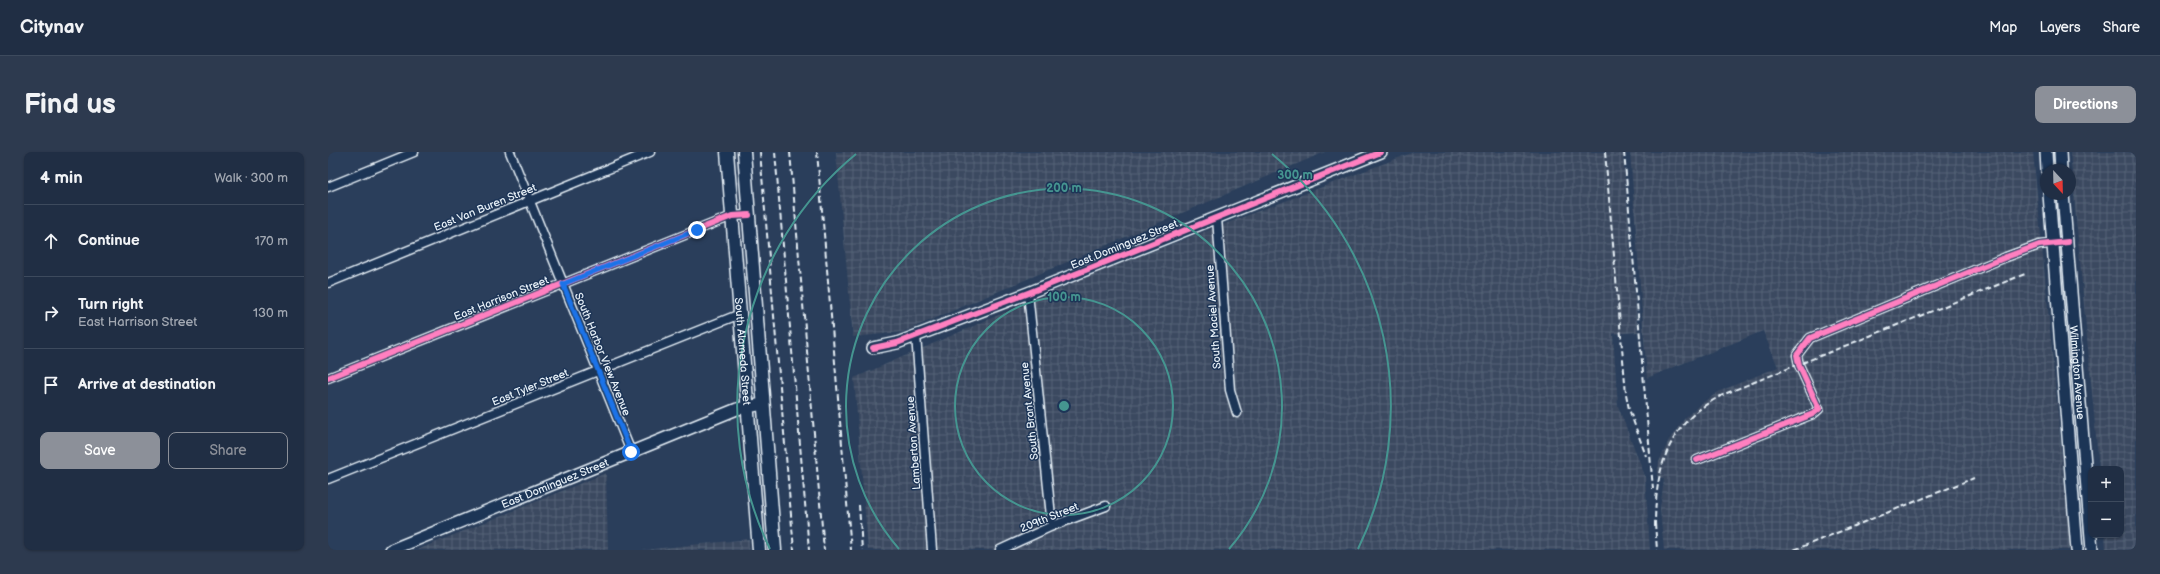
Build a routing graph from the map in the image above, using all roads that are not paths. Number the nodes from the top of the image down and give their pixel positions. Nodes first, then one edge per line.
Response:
1 (414, 152) edge
2 (510, 152) edge
3 (650, 152) edge
4 (727, 152) edge
5 (744, 152) edge
6 (1381, 152) edge
7 (2046, 152) edge
8 (2060, 152) edge
9 (2047, 164) edge
10 (2061, 164) edge
11 (328, 187) edge
12 (2049, 200) edge
13 (2064, 200) edge
14 (529, 201) junction
15 (749, 215) junction
16 (732, 216) junction
17 (1217, 218) junction
18 (2068, 242) junction
19 (2053, 244) junction
20 (328, 283) edge
21 (563, 284) junction
22 (1028, 293) junction
23 (740, 314) junction
24 (916, 335) junction
25 (872, 348) dead end
26 (598, 371) junction
27 (328, 378) edge
28 (764, 404) junction
29 (748, 405) junction
30 (1237, 413) dead end
31 (631, 452) junction
32 (1697, 460) dead end
33 (2086, 471) junction
34 (2071, 472) junction
35 (328, 479) edge
36 (1106, 506) dead end
37 (1052, 526) junction
38 (391, 550) edge
39 (759, 550) edge
40 (775, 550) edge
41 (932, 550) edge
42 (1000, 550) edge
43 (2077, 550) edge
44 (2092, 550) edge

1 - 11 street
2 - 14 street, South Harbor View Avenue
3 - 14 street, East Van Buren Street
4 - 16 main road, South Alameda Street
5 - 15 main road, South Alameda Street
6 - 17 street, East Dominguez Street
7 - 9 street
8 - 10 street
12 - 19 street, Wilmington Avenue
13 - 18 street, Wilmington Avenue
14 - 20 street, East Van Buren Street
14 - 21 street, South Harbor View Avenue
15 - 16 street, East Harrison Street
15 - 28 main road, South Alameda Street
16 - 21 street, East Harrison Street
16 - 23 main road, South Alameda Street
17 - 22 street, East Dominguez Street
17 - 30 street, South Maciel Avenue
18 - 19 street
18 - 33 street, Wilmington Avenue
19 - 32 street
19 - 34 street, Wilmington Avenue
21 - 26 street, South Harbor View Avenue
21 - 27 street, East Harrison Street
22 - 24 street, East Dominguez Street
22 - 37 street, South Brant Avenue
23 - 26 street, East Tyler Street
23 - 29 main road, South Alameda Street
24 - 25 street, East Dominguez Street
24 - 41 street, Lamberton Avenue
26 - 31 street, South Harbor View Avenue
26 - 35 street, East Tyler Street
28 - 29 street, East Dominguez Street
28 - 40 main road, South Alameda Street
29 - 31 street, East Dominguez Street
29 - 39 main road, South Alameda Street
31 - 38 street, East Dominguez Street
33 - 34 street
33 - 44 street, Wilmington Avenue
34 - 43 street, Wilmington Avenue
36 - 37 street, 209th Street
37 - 42 street, 209th Street

